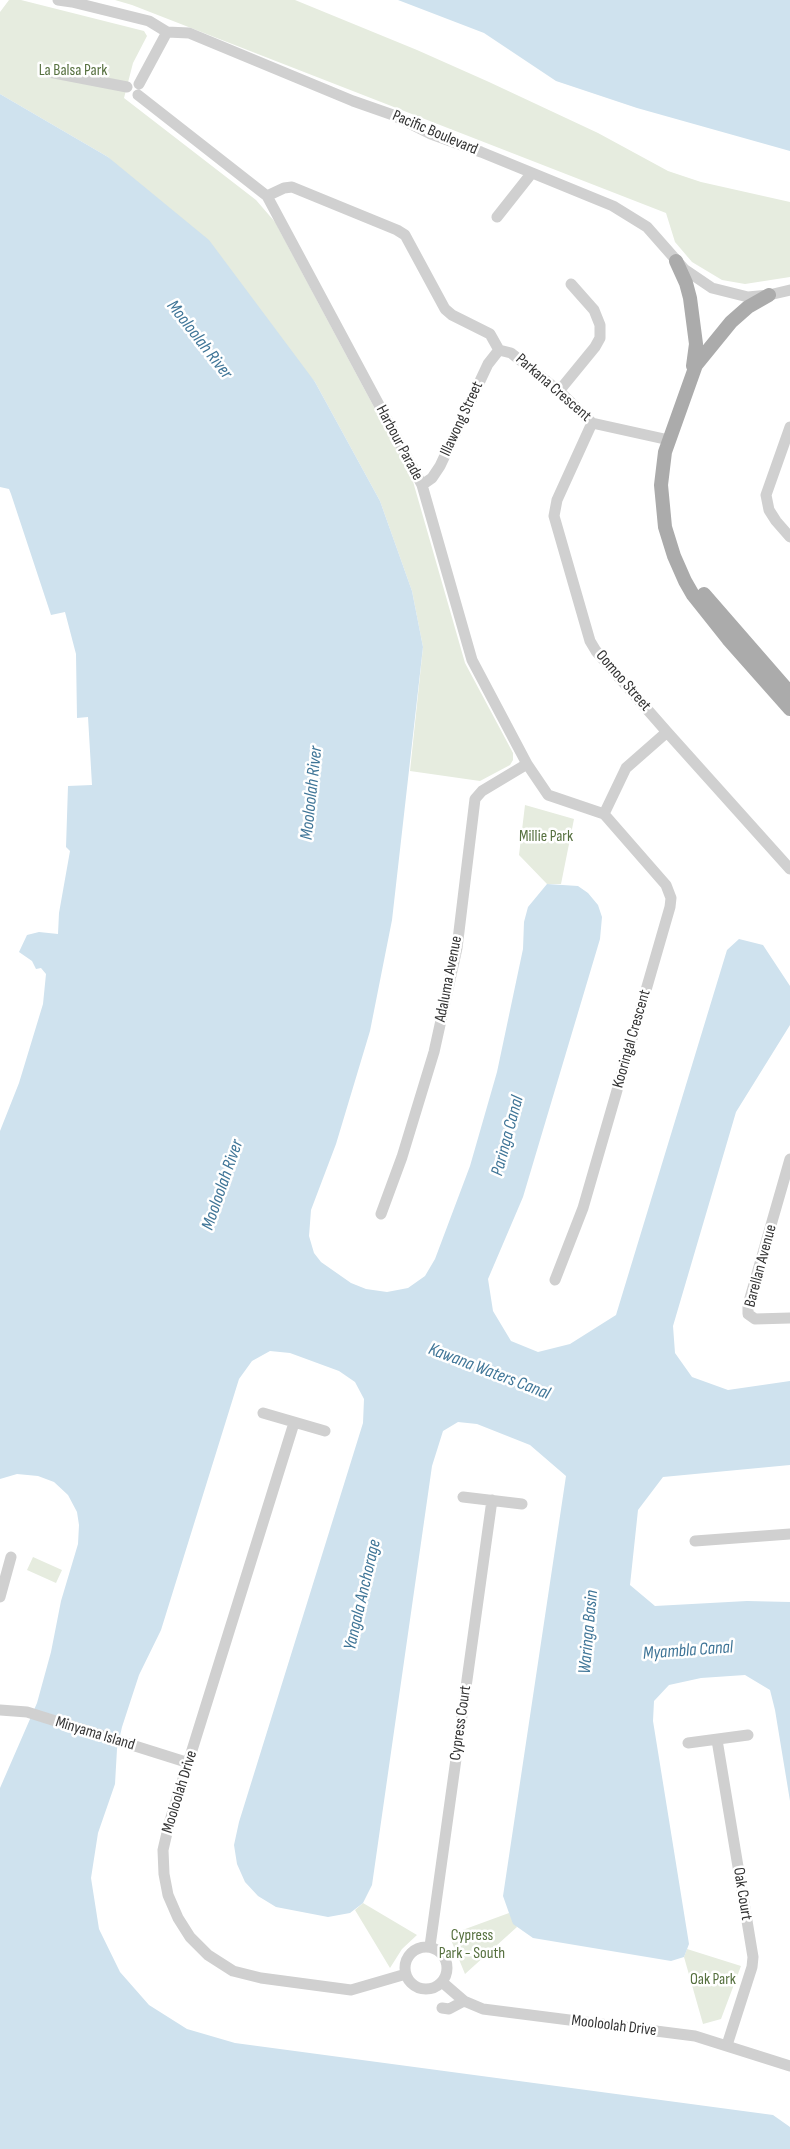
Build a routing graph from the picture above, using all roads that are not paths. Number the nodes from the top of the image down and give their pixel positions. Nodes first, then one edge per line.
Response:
1 (58, 0) edge
2 (167, 32) junction
3 (49, 72) dead end
4 (139, 89) junction
5 (531, 174) junction
6 (268, 196) junction
7 (497, 217) dead end
8 (676, 261) junction
9 (571, 284) dead end
10 (790, 290) edge
11 (769, 295) junction
12 (499, 350) junction
13 (688, 383) junction
14 (559, 392) junction
15 (592, 423) junction
16 (790, 427) edge
17 (669, 440) junction
18 (422, 486) junction
19 (790, 537) edge
20 (697, 592) junction
21 (790, 693) edge
22 (790, 709) edge
23 (667, 732) junction
24 (527, 764) junction
25 (604, 814) junction
26 (790, 869) edge
27 (790, 1159) edge
28 (382, 1214) dead end
29 (555, 1280) dead end
30 (790, 1318) edge
31 (263, 1413) dead end
32 (294, 1423) junction
33 (324, 1431) dead end
34 (463, 1497) dead end
35 (492, 1500) junction
36 (522, 1504) dead end
37 (790, 1534) edge
38 (695, 1541) dead end
39 (10, 1558) dead end
40 (0, 1597) edge
41 (0, 1710) edge
42 (748, 1735) dead end
43 (717, 1740) junction
44 (688, 1743) dead end
45 (189, 1763) junction
46 (430, 1946) junction
47 (406, 1974) junction
48 (442, 1982) junction
49 (464, 2001) junction
50 (442, 2008) dead end
51 (727, 2045) junction
52 (790, 2066) edge

1 - 2 street, Pacific Boulevard
2 - 4 street
2 - 5 street, Pacific Boulevard
3 - 4 street, Harbour Parade
4 - 6 street, Harbour Parade
5 - 7 street
5 - 8 street, Pacific Boulevard
6 - 12 street, Parkana Crescent
6 - 18 street, Harbour Parade
8 - 11 street, Pacific Boulevard
8 - 13 main road
9 - 14 street
10 - 11 street, Pacific Boulevard
11 - 13 main road
12 - 14 street, Parkana Crescent
12 - 18 street, Illawong Street
13 - 17 main road
14 - 15 street, Parkana Crescent
15 - 17 street, Parkana Crescent
15 - 23 street, Oomoo Street
16 - 19 street
17 - 20 main road
18 - 24 street, Harbour Parade
20 - 21 main road
20 - 22 main road
23 - 25 street
23 - 26 street, Oomoo Street
24 - 25 street, Harbour Parade
24 - 28 street, Adaluma Avenue
25 - 29 street, Kooringal Crescent
27 - 30 street, Barellan Avenue
31 - 32 street
32 - 33 street
32 - 45 street, Mooloolah Drive
34 - 35 street
35 - 36 street
35 - 46 street, Cypress Court
37 - 38 street
39 - 40 street
41 - 45 street, Minyama Island
42 - 43 street
43 - 44 street
43 - 51 street, Oak Court
45 - 47 street, Mooloolah Drive
46 - 47 street
46 - 48 street
47 - 48 street
48 - 49 street, Mooloolah Drive
49 - 50 street
49 - 51 street, Mooloolah Drive
51 - 52 street, Mooloolah Drive

